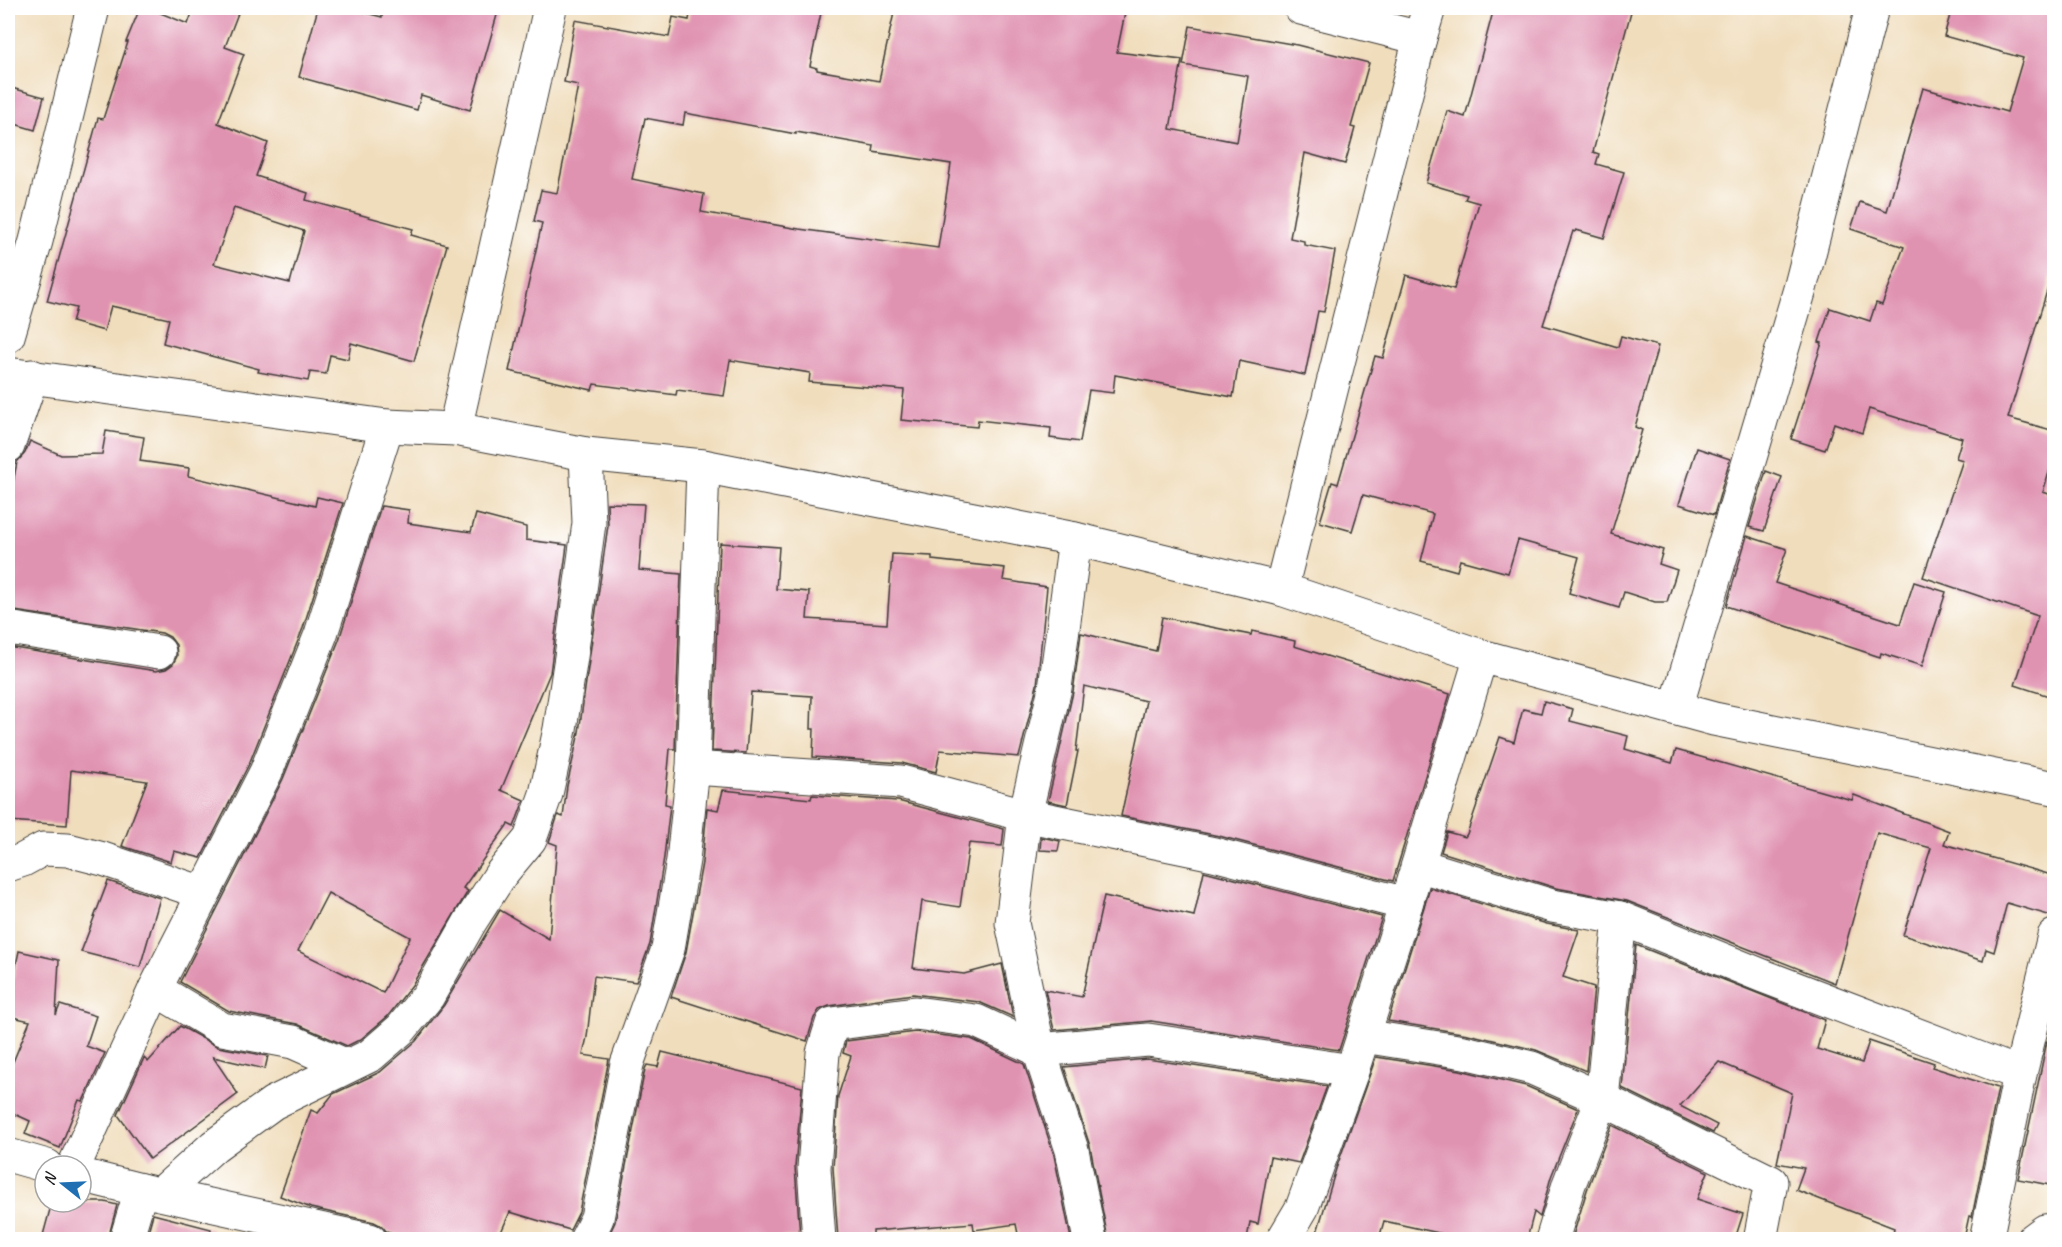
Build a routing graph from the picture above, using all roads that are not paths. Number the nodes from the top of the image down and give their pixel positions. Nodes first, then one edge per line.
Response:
1 (93, 8) edge
2 (550, 8) edge
3 (1301, 8) edge
4 (1429, 8) edge
5 (1872, 8) edge
6 (1420, 38) junction
7 (8, 336) edge
8 (20, 375) edge
9 (387, 426) junction
10 (454, 429) junction
11 (8, 446) edge
12 (586, 454) junction
13 (703, 466) junction
14 (1075, 539) junction
15 (1281, 589) junction
16 (8, 628) edge
17 (159, 652) dead end
18 (1481, 656) junction
19 (1676, 708) junction
20 (693, 768) junction
21 (2055, 788) edge
22 (1025, 815) junction
23 (8, 865) edge
24 (1418, 865) junction
25 (203, 893) junction
26 (1406, 904) junction
27 (1620, 918) junction
28 (2055, 936) edge
29 (155, 989) junction
30 (1363, 1036) junction
31 (1040, 1050) junction
32 (347, 1066) junction
33 (1352, 1071) junction
34 (2020, 1074) junction
35 (1602, 1099) junction
36 (79, 1154) edge
37 (8, 1155) edge
38 (33, 1162) edge
39 (93, 1178) edge
40 (152, 1192) junction
41 (2055, 1230) edge
42 (126, 1239) edge
43 (370, 1239) edge
44 (586, 1239) edge
45 (819, 1239) edge
46 (1090, 1239) edge
47 (1283, 1239) edge
48 (1552, 1239) edge
49 (1760, 1239) edge
50 (1986, 1239) edge
51 (2033, 1239) edge

1 - 7 street
2 - 10 street
3 - 6 street
4 - 6 street
5 - 19 street
6 - 15 street
8 - 9 street
8 - 11 street
9 - 10 street
9 - 25 street
10 - 12 street
12 - 13 street
12 - 32 street
13 - 14 street
13 - 20 street
14 - 15 street
14 - 22 street
15 - 18 street
16 - 17 street
18 - 19 street
18 - 24 street
19 - 21 street
20 - 22 street
20 - 44 street
22 - 26 street
22 - 31 street
23 - 25 street
24 - 26 street
24 - 27 street
25 - 29 street
26 - 30 street
27 - 34 street
27 - 35 street
28 - 34 street
29 - 32 street
29 - 36 street
30 - 33 street
30 - 35 street
31 - 33 street
31 - 45 street
31 - 46 street
32 - 40 street
33 - 47 street
34 - 50 street
35 - 48 street
35 - 49 street
37 - 38 street
39 - 40 street
40 - 42 street
40 - 43 street
41 - 51 street

